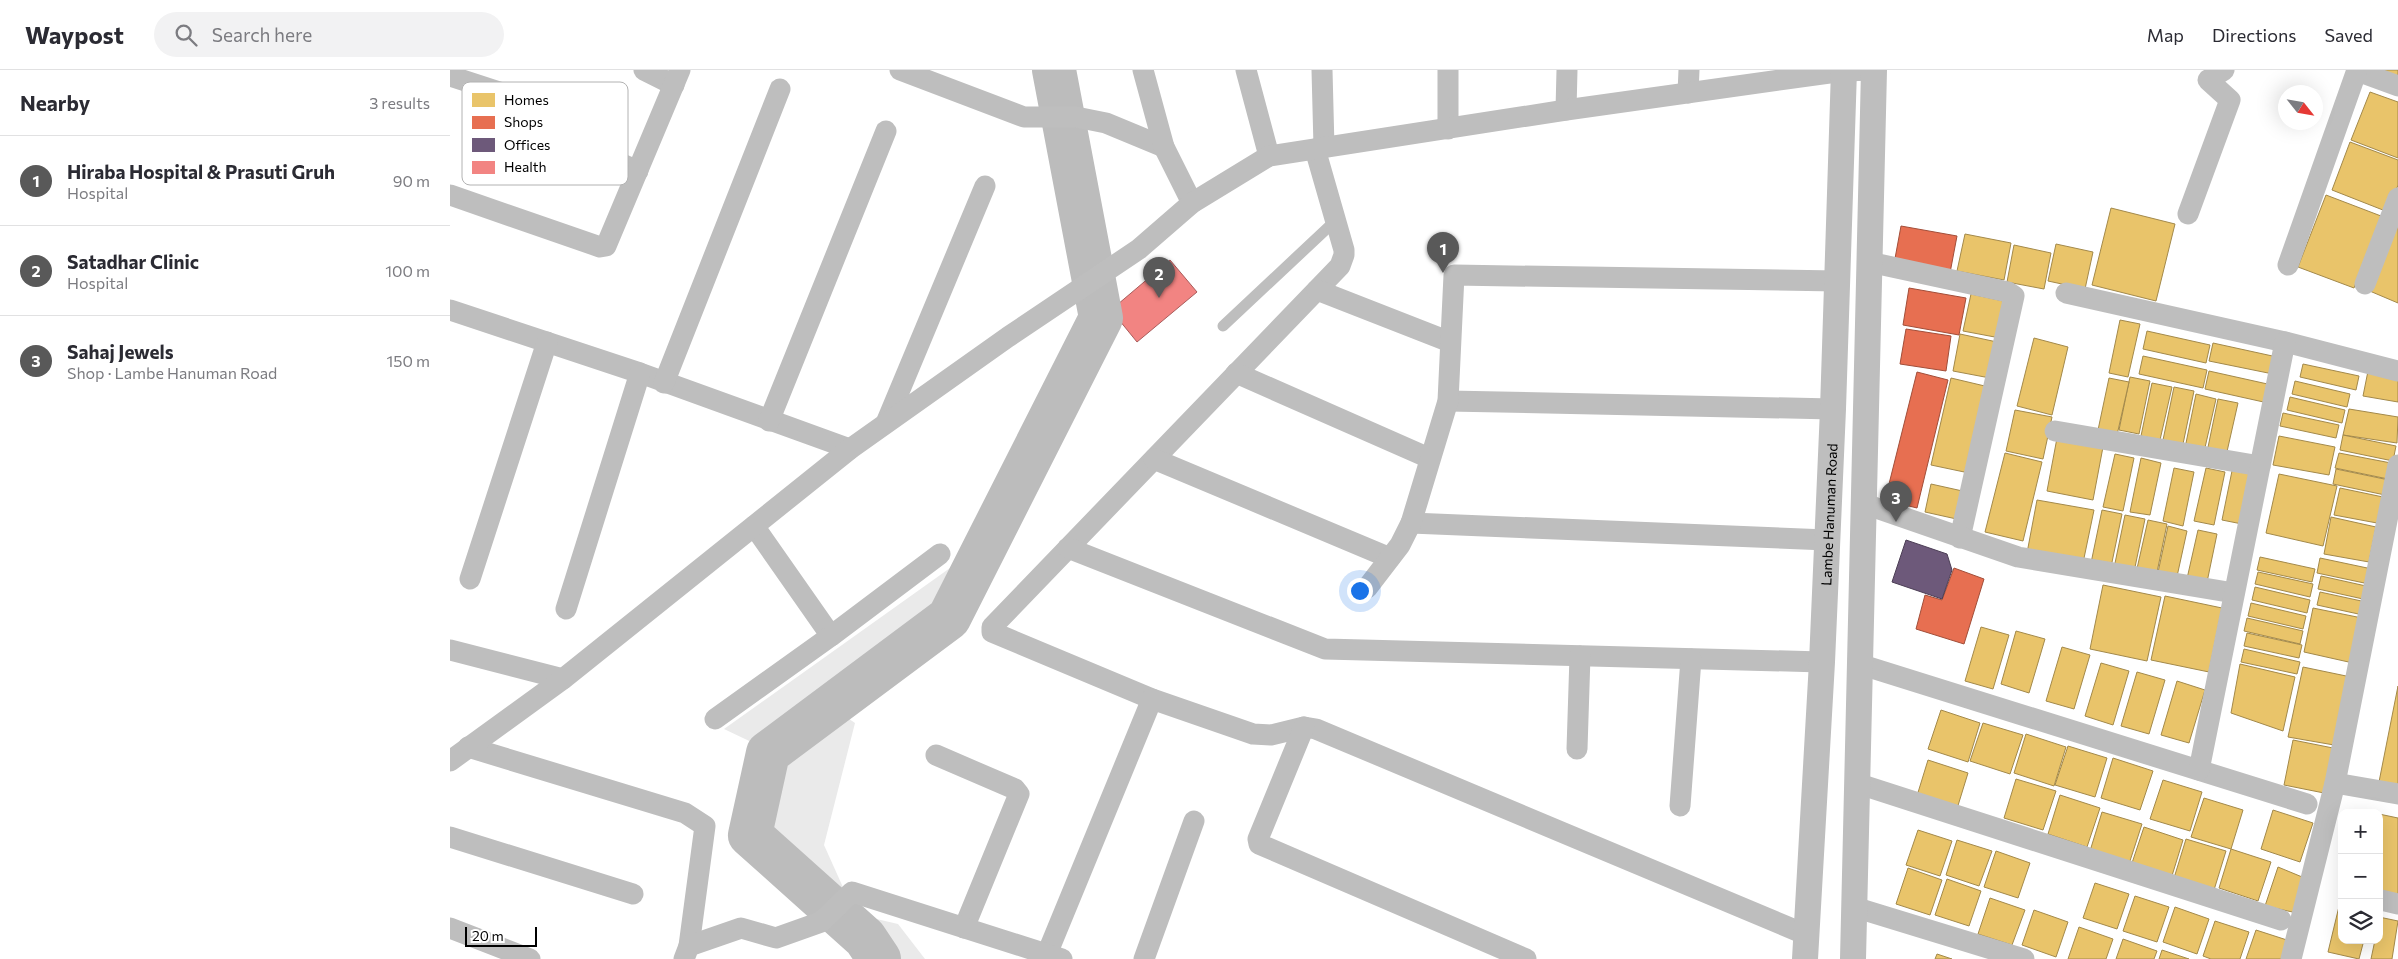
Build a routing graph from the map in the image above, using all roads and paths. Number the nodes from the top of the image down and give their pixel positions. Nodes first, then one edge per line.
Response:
1 (644, 70) edge
2 (900, 70) edge
3 (1143, 70) edge
4 (1246, 70) edge
5 (1322, 70) edge
6 (1448, 70) edge
7 (1567, 70) edge
8 (1689, 70) edge
9 (1873, 70) edge
10 (2357, 70) edge
11 (1844, 71) edge
12 (2211, 73) edge
13 (450, 76) edge
14 (677, 77) edge
15 (469, 82) edge
16 (2398, 86) edge
17 (780, 89) dead end
18 (1688, 93) junction
19 (1566, 110) junction
20 (1448, 129) junction
21 (886, 131) dead end
22 (1164, 147) junction
23 (1320, 148) junction
24 (1269, 156) junction
25 (628, 167) edge
26 (638, 171) junction
27 (985, 186) dead end
28 (450, 194) edge
29 (2398, 198) edge
30 (1192, 203) junction
31 (2188, 214) dead end
32 (1335, 221) junction
33 (1869, 262) junction
34 (2288, 265) dead end
35 (1837, 281) junction
36 (2365, 284) dead end
37 (1317, 290) junction
38 (2066, 293) dead end
39 (450, 310) edge
40 (1223, 326) dead end
41 (547, 342) junction
42 (1450, 342) junction
43 (2285, 342) junction
44 (2398, 372) edge
45 (1236, 373) junction
46 (640, 374) junction
47 (664, 382) junction
48 (1448, 401) junction
49 (1834, 409) junction
50 (769, 421) junction
51 (886, 424) junction
52 (2055, 431) dead end
53 (850, 449) junction
54 (1430, 458) junction
55 (1154, 459) junction
56 (2398, 465) edge
57 (2260, 466) junction
58 (1862, 504) junction
59 (2393, 521) edge
60 (1411, 523) junction
61 (754, 526) junction
62 (1960, 538) junction
63 (1827, 540) junction
64 (1068, 548) junction
65 (940, 554) dead end
66 (1390, 558) junction
67 (470, 579) dead end
68 (1367, 588) dead end
69 (2234, 593) junction
70 (566, 609) dead end
71 (831, 636) junction
72 (450, 650) edge
73 (1580, 656) junction
74 (1691, 659) junction
75 (1822, 662) junction
76 (1858, 664) junction
77 (563, 679) junction
78 (1152, 699) junction
79 (715, 718) dead end
80 (1304, 727) junction
81 (468, 747) junction
82 (1577, 748) dead end
83 (936, 755) dead end
84 (450, 761) edge
85 (2199, 770) junction
86 (1856, 783) junction
87 (2335, 783) junction
88 (2398, 794) edge
89 (2307, 804) dead end
90 (1680, 806) dead end
91 (1194, 821) dead end
92 (450, 837) edge
93 (633, 894) dead end
94 (1854, 907) junction
95 (2281, 920) dead end
96 (450, 928) edge
97 (964, 928) junction
98 (1806, 947) edge
99 (687, 953) edge
100 (1054, 957) edge
101 (530, 959) edge
102 (1144, 959) edge
103 (1526, 959) edge
104 (1853, 959) edge
105 (2024, 959) edge
106 (2291, 959) edge

1 - 14 street
2 - 22 street
3 - 22 street
4 - 24 street
5 - 23 street
6 - 20 street
7 - 19 street
8 - 18 street
9 - 11 street
9 - 33 street
10 - 16 street
10 - 34 street
11 - 18 street
11 - 35 street, Lambe Hanuman Road
12 - 31 street
13 - 15 street
14 - 26 street
17 - 47 street
18 - 19 street
19 - 20 street
20 - 23 street
21 - 50 street
22 - 30 street
23 - 24 street
23 - 32 street
24 - 30 street
25 - 26 street
26 - 28 street
27 - 51 street
29 - 36 street
30 - 51 street
32 - 37 street
32 - 40 lane
33 - 58 street
33 - 62 street
35 - 42 street
35 - 49 street, Lambe Hanuman Road
37 - 42 street
37 - 45 street
38 - 43 street
39 - 41 street
41 - 46 street
41 - 67 street
42 - 48 street
43 - 44 street
43 - 57 street
45 - 54 street
45 - 55 street
46 - 47 street
46 - 70 street
47 - 50 street
48 - 49 street
48 - 54 street
49 - 63 street, Lambe Hanuman Road
50 - 53 street
51 - 53 street
52 - 57 street
53 - 61 street
54 - 60 street
55 - 64 street
55 - 66 street
56 - 59 street
57 - 69 street
58 - 62 street
58 - 76 street
59 - 87 street
60 - 63 street
60 - 66 street
61 - 71 street
61 - 77 street
62 - 69 street
63 - 75 street, Lambe Hanuman Road
64 - 73 street
64 - 78 street
65 - 71 street
66 - 68 street
69 - 85 street
71 - 79 street
72 - 77 street
73 - 74 street
73 - 82 street
74 - 75 street
74 - 90 street
75 - 98 street, Lambe Hanuman Road
76 - 85 street
76 - 86 street
77 - 81 street
78 - 80 street
78 - 100 street
80 - 98 street
80 - 103 street
81 - 84 street
81 - 99 street
83 - 97 street
85 - 89 street
86 - 94 street
86 - 95 street
87 - 88 street
87 - 106 street
91 - 102 street
92 - 93 street
94 - 104 street
94 - 105 street
96 - 101 street
97 - 99 street
97 - 100 street

